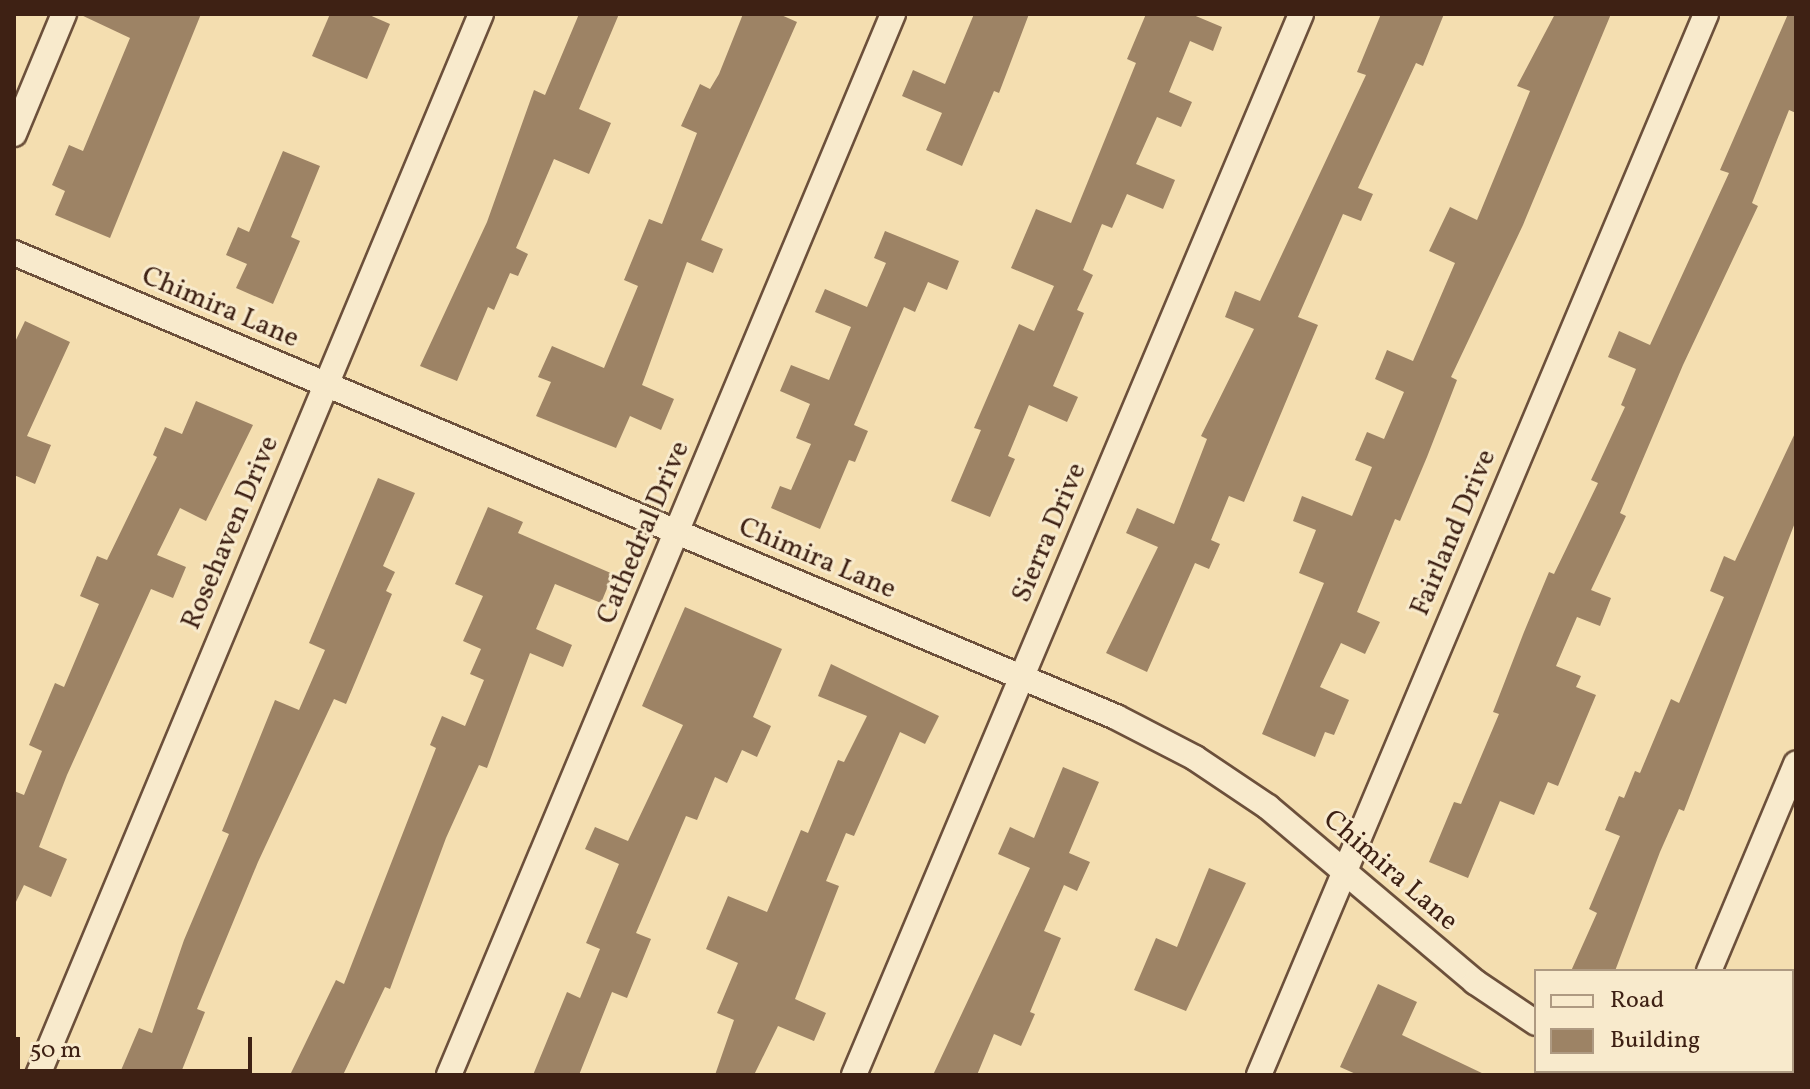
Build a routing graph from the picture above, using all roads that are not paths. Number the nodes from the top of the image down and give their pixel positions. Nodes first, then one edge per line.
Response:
1 (64, 14) edge
2 (481, 14) edge
3 (893, 14) edge
4 (1301, 14) edge
5 (1706, 14) edge
6 (14, 134) edge
7 (14, 253) edge
8 (325, 385) junction
9 (676, 533) junction
10 (1022, 677) junction
11 (1796, 764) edge
12 (1345, 869) junction
13 (1710, 969) edge
14 (1534, 1022) edge
15 (38, 1075) edge
16 (449, 1075) edge
17 (854, 1075) edge
18 (1259, 1075) edge

1 - 6 street
2 - 8 street, Rosehaven Drive
3 - 9 street, Cathedral Drive
4 - 10 street, Sierra Drive
5 - 12 street, Fairland Drive
7 - 8 street, Chimira Lane
8 - 9 street, Chimira Lane
8 - 15 street, Rosehaven Drive
9 - 10 street, Chimira Lane
9 - 16 street, Cathedral Drive
10 - 12 street, Chimira Lane
10 - 17 street, Sierra Drive
11 - 13 street
12 - 14 street, Chimira Lane
12 - 18 street, Fairland Drive

